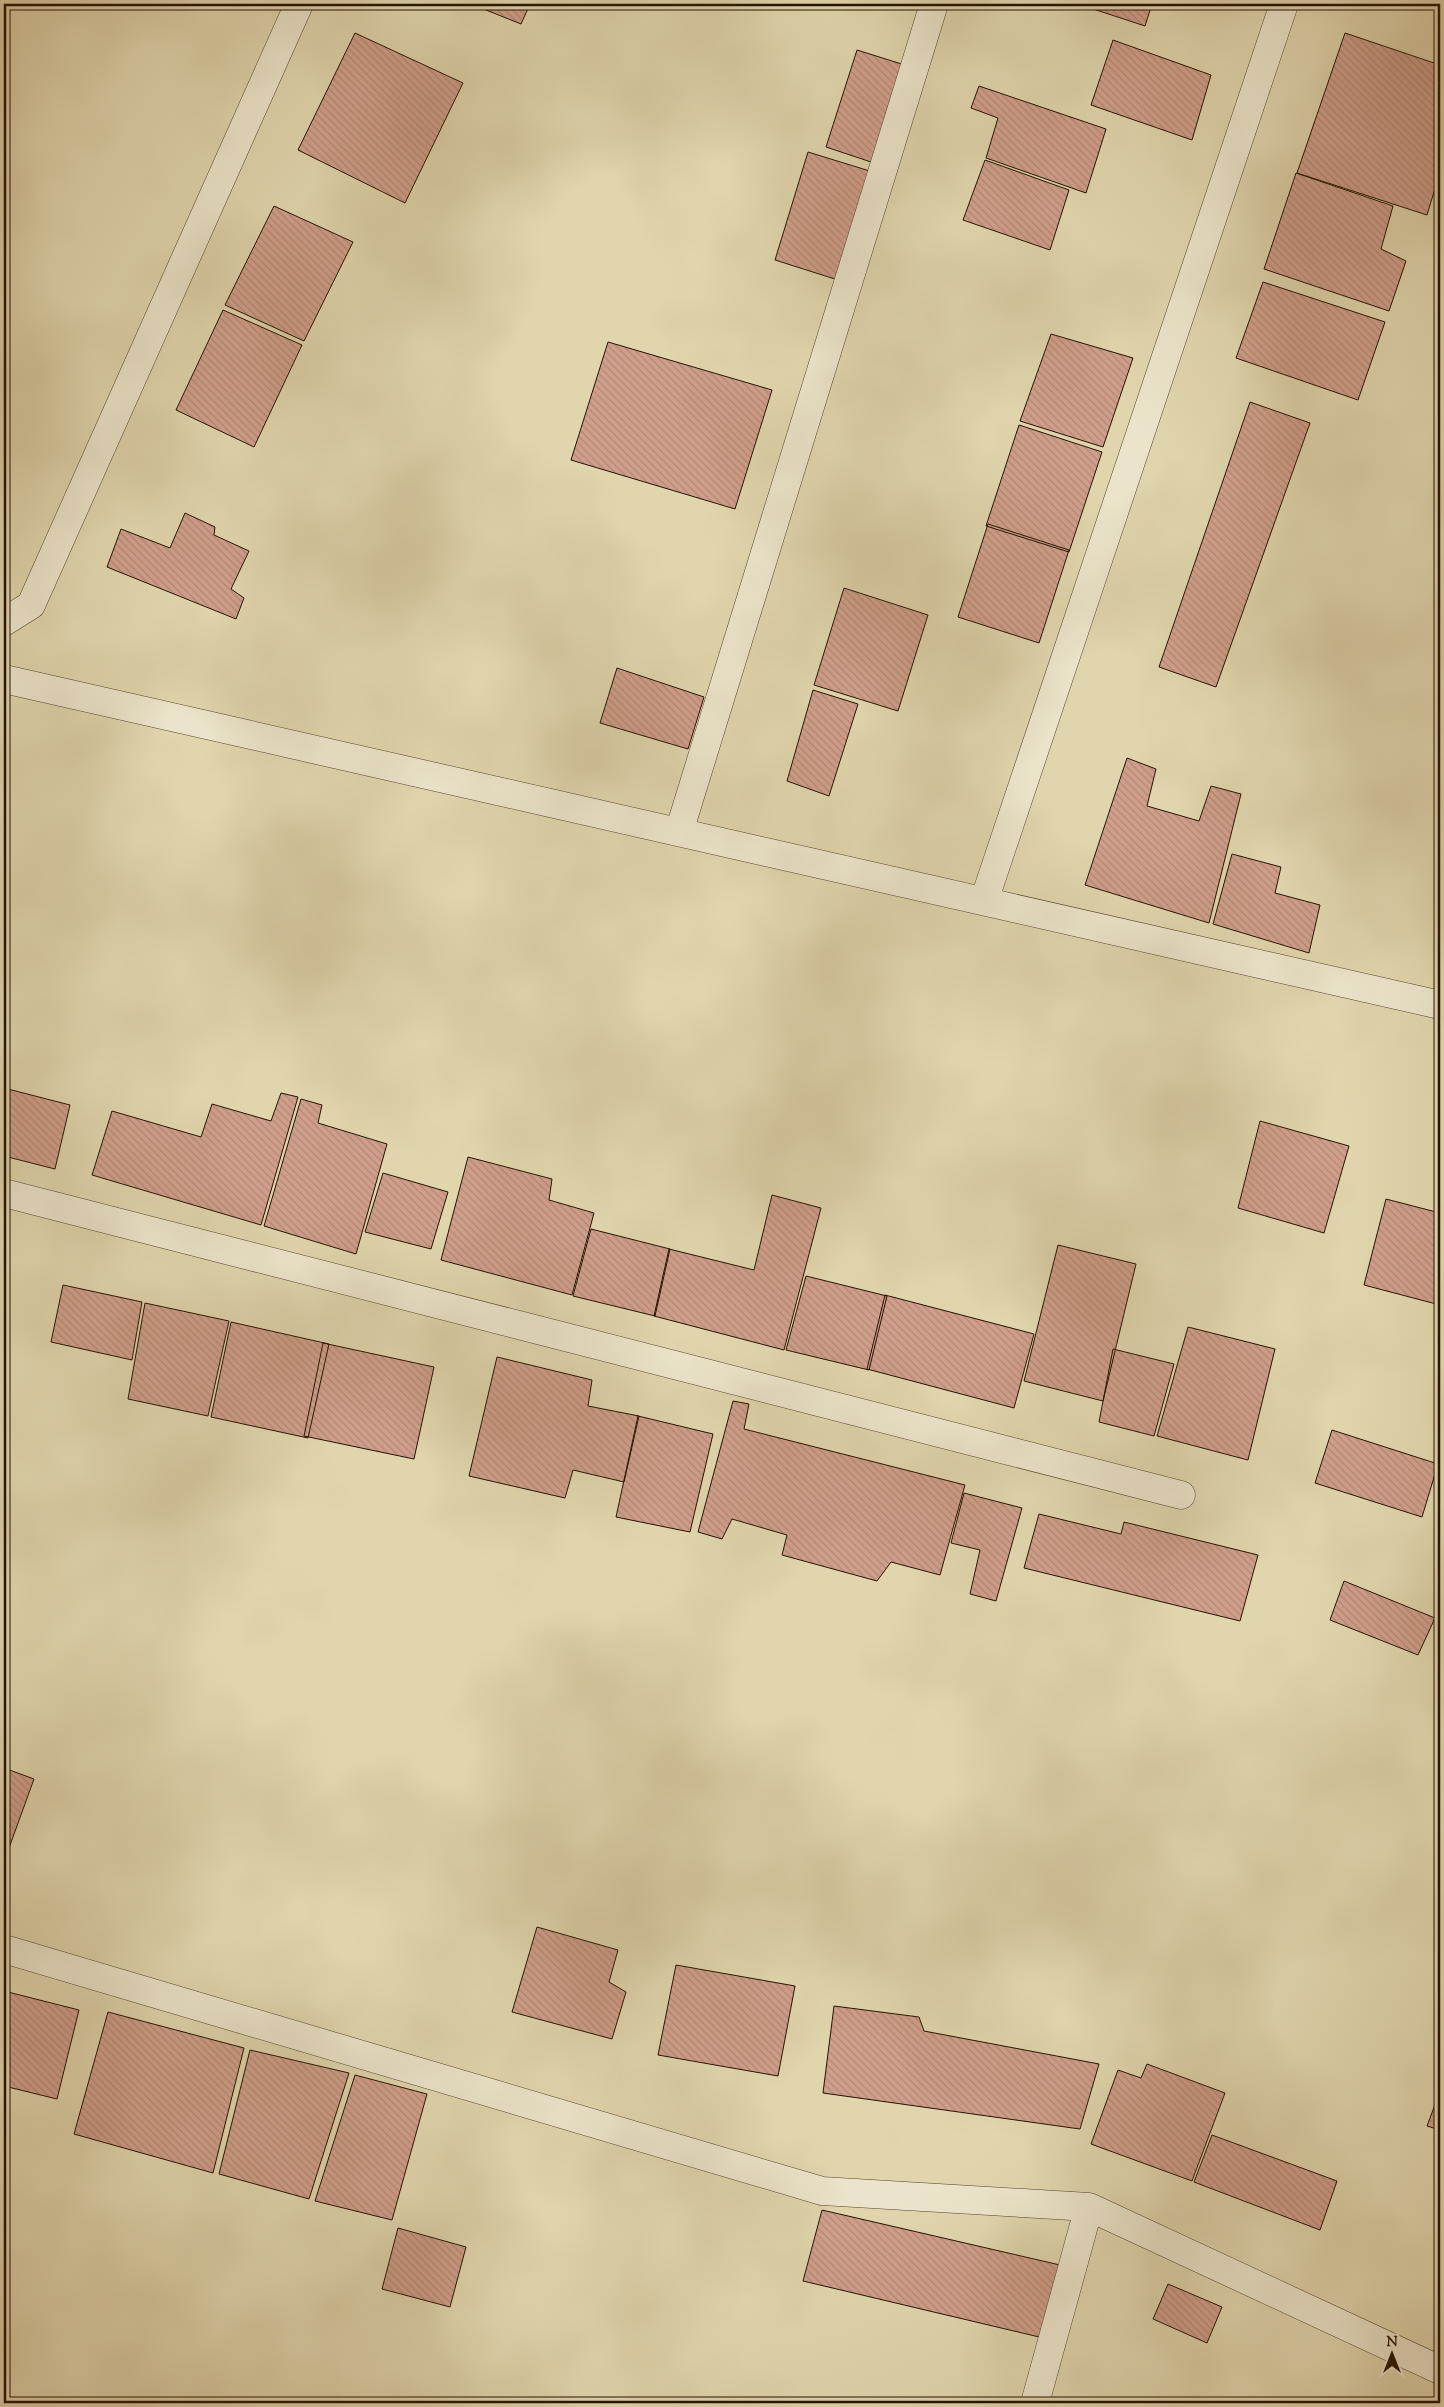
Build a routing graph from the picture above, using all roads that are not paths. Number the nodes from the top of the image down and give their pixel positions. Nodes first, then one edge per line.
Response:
1 (299, 4) edge
2 (934, 4) edge
3 (1284, 4) edge
4 (4, 622) edge
5 (4, 679) edge
6 (679, 832) junction
7 (984, 901) junction
8 (1440, 1005) edge
9 (4, 1193) edge
10 (1181, 1496) dead end
11 (4, 1949) edge
12 (1089, 2206) junction
13 (1440, 2370) edge
14 (1035, 2403) edge

1 - 4 street
2 - 6 street
3 - 7 street
5 - 6 street
6 - 7 street
7 - 8 street
9 - 10 street
11 - 12 street
12 - 13 street
12 - 14 street

